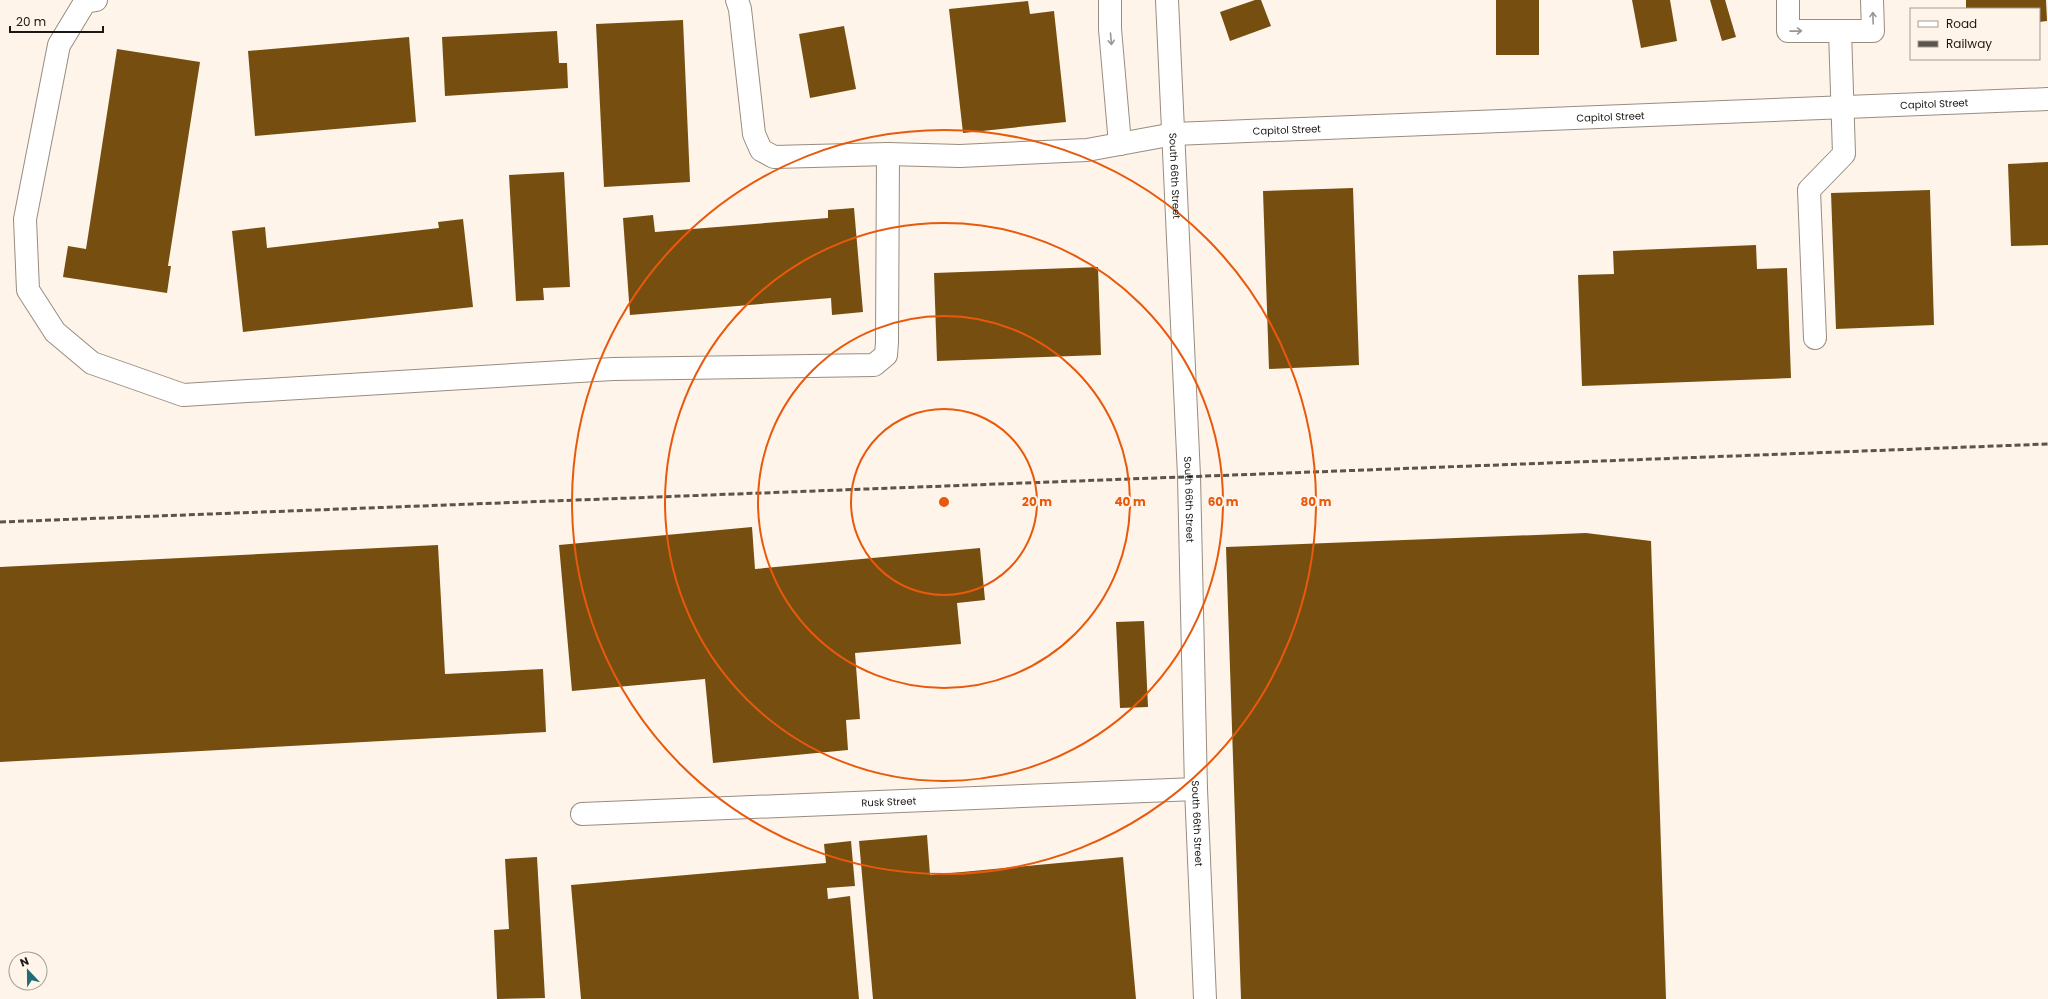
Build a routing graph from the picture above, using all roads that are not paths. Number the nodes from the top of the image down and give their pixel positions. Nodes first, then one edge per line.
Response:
1 (96, 0) edge
2 (737, 0) edge
3 (1110, 0) edge
4 (1167, 0) edge
5 (1788, 0) edge
6 (1872, 0) edge
7 (1840, 31) junction
8 (2048, 99) edge
9 (1843, 107) junction
10 (1174, 134) junction
11 (1120, 144) junction
12 (888, 154) junction
13 (1815, 338) dead end
14 (1196, 790) junction
15 (582, 814) dead end
16 (1205, 999) edge

1 - 12 street
2 - 12 street, Capitol Street
3 -> 11 street
4 - 10 street, South 66th Street
5 -> 7 street
7 -> 6 street
7 - 9 street
8 - 9 street, Capitol Street
9 - 10 street, Capitol Street
9 - 13 street
10 - 11 street, Capitol Street
10 - 14 street, South 66th Street
11 - 12 street, Capitol Street
14 - 15 street, Rusk Street
14 - 16 street, South 66th Street

